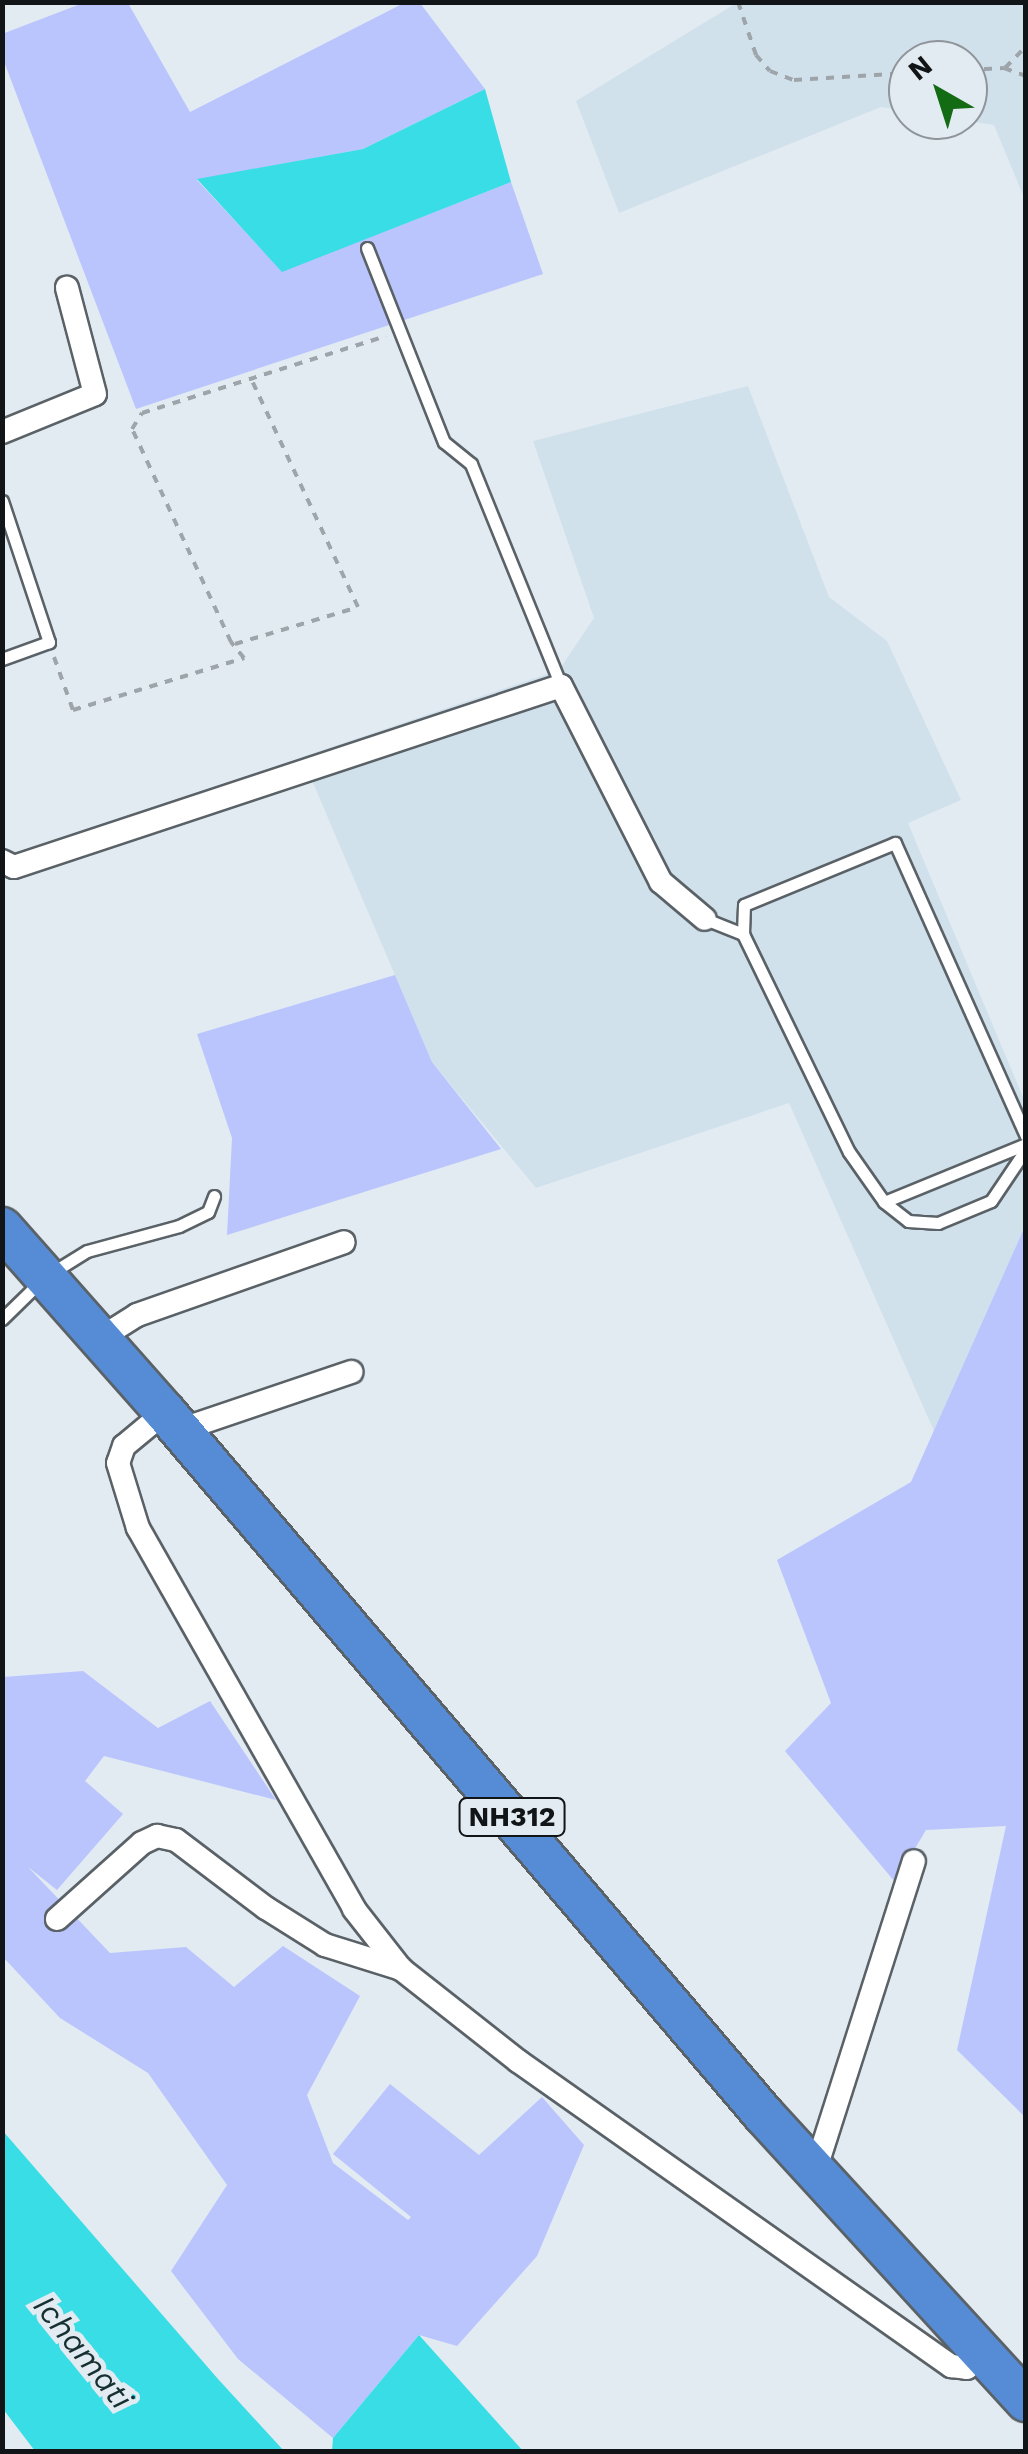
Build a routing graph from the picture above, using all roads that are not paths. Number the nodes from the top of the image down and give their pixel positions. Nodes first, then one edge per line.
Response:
1 (367, 248) dead end
2 (68, 288) dead end
3 (2, 432) edge
4 (2, 501) edge
5 (2, 659) edge
6 (561, 686) junction
7 (2, 861) edge
8 (705, 919) joint
9 (743, 934) junction
10 (1026, 1136) edge
11 (1026, 1147) edge
12 (214, 1196) dead end
13 (884, 1202) junction
14 (2, 1228) edge
15 (344, 1242) dead end
16 (45, 1277) junction
17 (2, 1319) edge
18 (99, 1339) junction
19 (351, 1372) dead end
20 (173, 1421) junction
21 (914, 1862) dead end
22 (56, 1920) dead end
23 (400, 1969) junction
24 (816, 2171) junction
25 (981, 2356) junction
26 (1026, 2401) edge

1 - 6 lane
2 - 3 street
4 - 5 lane
6 - 7 street
6 - 8 street
8 - 9 lane
9 - 10 lane
9 - 13 lane
11 - 13 lane
11 - 13 lane
12 - 16 lane
14 - 16 highway, NH312
15 - 18 street
16 - 17 lane
16 - 18 highway, NH312
18 - 20 highway, NH312
19 - 20 street
20 - 23 street
20 - 24 highway, NH312
21 - 24 street
22 - 23 street
23 - 25 street
24 - 25 highway, NH312
25 - 26 highway, NH312

